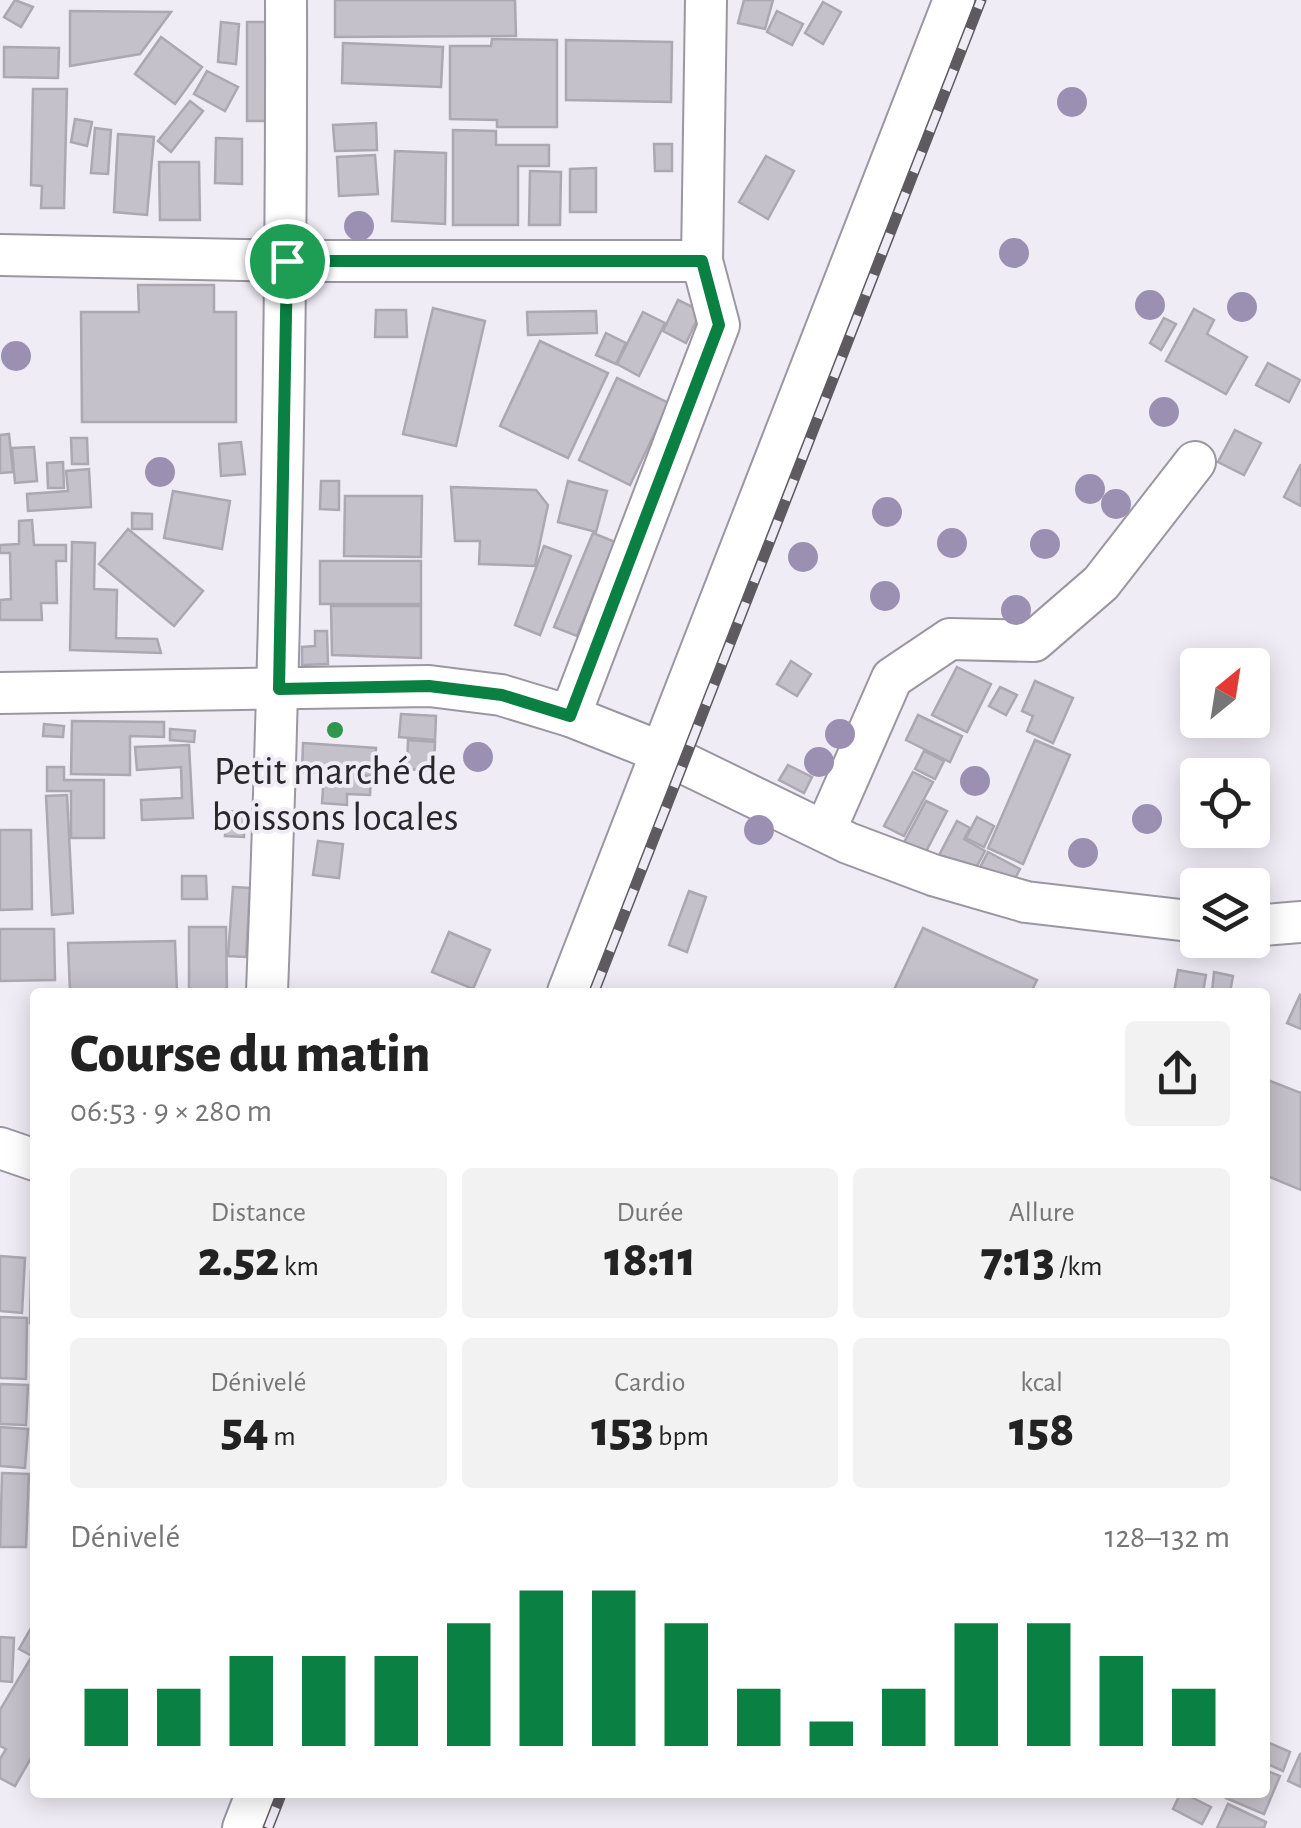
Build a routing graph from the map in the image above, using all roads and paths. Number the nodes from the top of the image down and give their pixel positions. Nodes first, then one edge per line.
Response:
1 (286, 0) edge
2 (706, 0) edge
3 (954, 0) edge
4 (0, 256) edge
5 (287, 261) junction
6 (702, 261) junction
7 (1195, 462) dead end
8 (279, 689) junction
9 (0, 693) edge
10 (570, 716) junction
11 (661, 752) junction
12 (824, 830) junction
13 (1180, 920) edge
14 (1301, 922) edge
15 (1270, 925) edge
16 (266, 988) edge
17 (570, 988) edge
18 (0, 1148) edge
19 (30, 1158) edge
20 (255, 1798) edge
21 (243, 1828) edge

1 - 5 street
2 - 6 street
3 - 11 street
4 - 5 street
5 - 6 street
5 - 8 street
6 - 10 street
7 - 12 street
8 - 9 street
8 - 10 street
8 - 16 street
10 - 11 street
11 - 12 street
11 - 17 street
12 - 13 street
14 - 15 street
18 - 19 street
20 - 21 street

